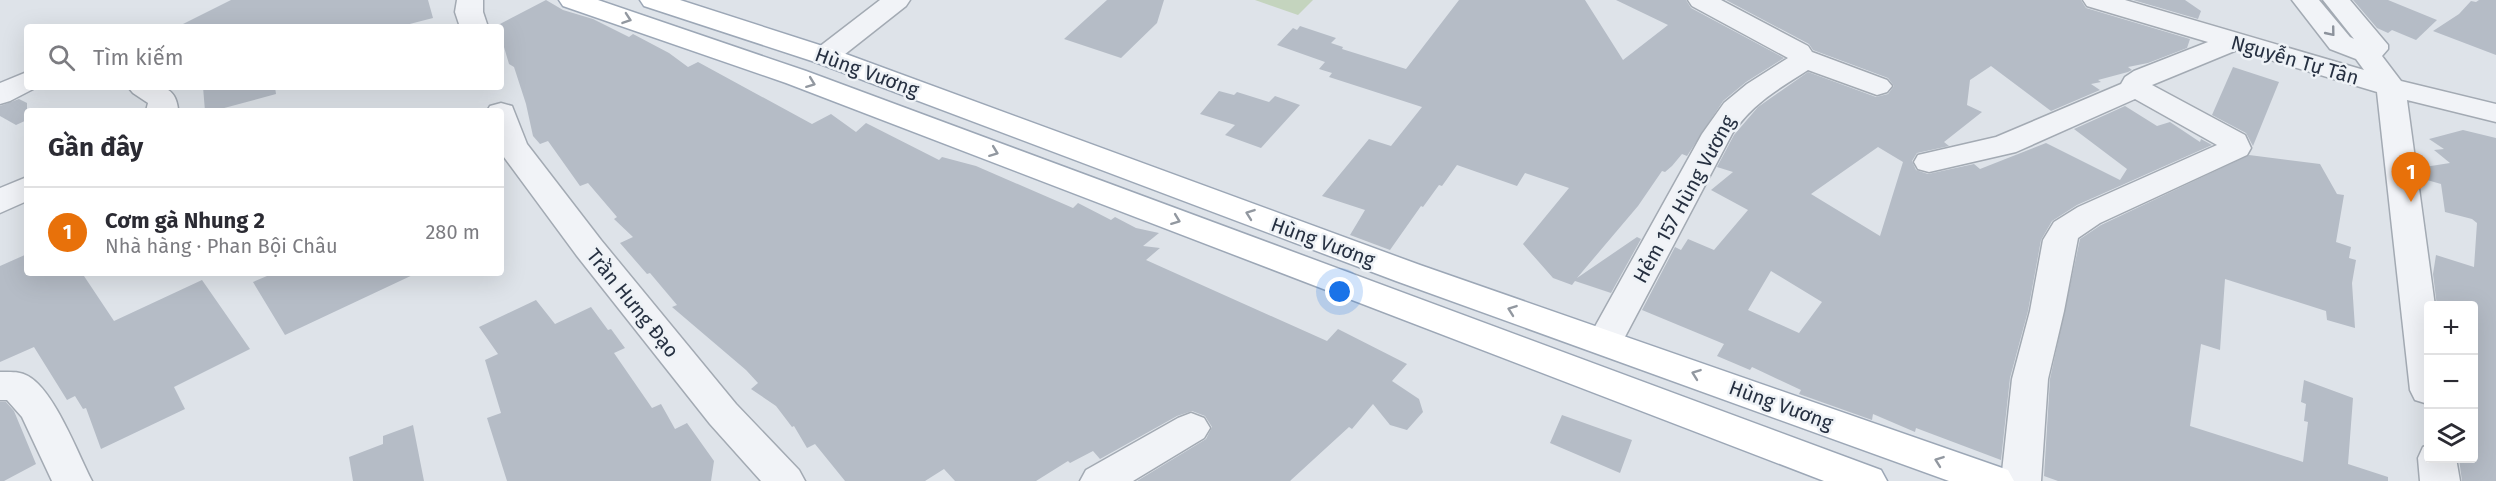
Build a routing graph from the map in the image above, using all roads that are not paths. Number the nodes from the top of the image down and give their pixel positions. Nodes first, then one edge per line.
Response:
1 (470, 0) edge
2 (572, 0) edge
3 (653, 0) edge
4 (897, 0) edge
5 (1701, 0) edge
6 (2096, 0) edge
7 (2305, 0) edge
8 (2336, 0) edge
9 (473, 24) edge
10 (727, 25) junction
11 (2232, 42) junction
12 (698, 43) junction
13 (2366, 52) junction
14 (825, 56) junction
15 (1802, 58) junction
16 (24, 83) edge
17 (1877, 86) dead end
18 (2391, 87) junction
19 (2136, 88) junction
20 (148, 90) edge
21 (494, 90) edge
22 (0, 95) edge
23 (163, 108) edge
24 (500, 108) edge
25 (2496, 114) edge
26 (504, 121) edge
27 (1929, 162) dead end
28 (24, 189) edge
29 (0, 202) edge
30 (1557, 327) junction
31 (1605, 341) junction
32 (1540, 357) junction
33 (2424, 357) edge
34 (0, 386) edge
35 (1191, 428) dead end
36 (2438, 463) edge
37 (72, 481) edge
38 (784, 481) edge
39 (1100, 481) edge
40 (1867, 481) edge
41 (1994, 481) edge
42 (2021, 481) edge
43 (2440, 481) edge

1 - 9 street
2 -> 12 main road, Hùng Vương
3 - 10 main road, Hùng Vương
4 - 14 street
5 - 15 street
6 - 11 street, Nguyễn Tự Tân
7 -> 13 street
8 - 13 street
10 - 12 main road
10 - 14 main road, Hùng Vương
11 - 18 street, Nguyễn Tự Tân
11 - 19 street
12 -> 32 main road, Hùng Vương
13 - 18 street
30 -> 14 main road, Hùng Vương
15 - 17 street
15 - 31 street, Hẻm 157 Hùng Vương
16 - 22 street
18 - 25 street, Nguyễn Tự Tân
18 - 33 street
19 - 27 street
19 - 42 street
20 - 23 street
21 - 24 street, Trần Hưng Đạo
26 - 38 street, Trần Hưng Đạo
28 - 29 street
30 - 31 main road, Hùng Vương
30 - 32 main road
41 -> 31 main road, Hùng Vương
32 - 40 main road, Hùng Vương
34 - 37 street
35 - 39 street
36 - 43 street

